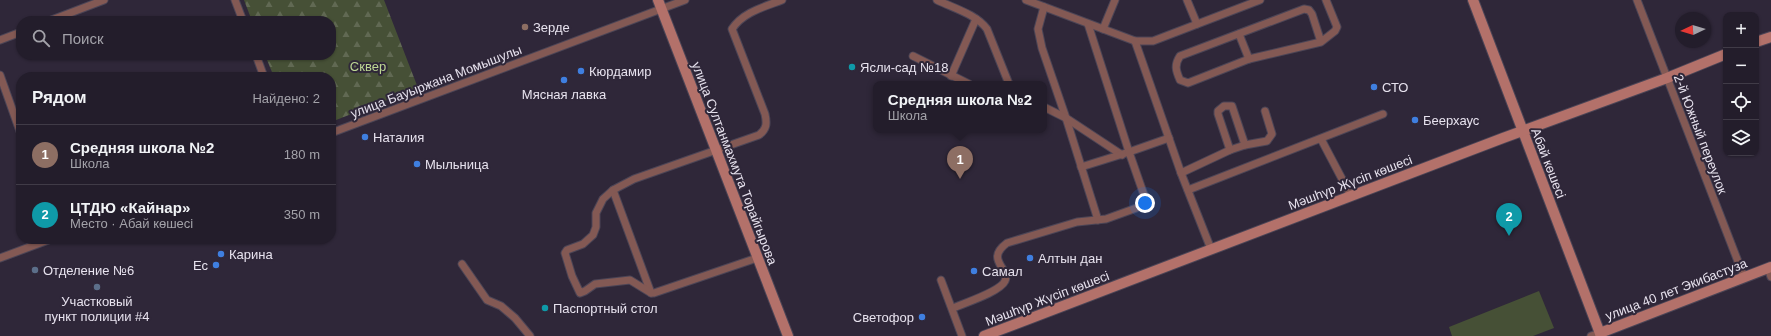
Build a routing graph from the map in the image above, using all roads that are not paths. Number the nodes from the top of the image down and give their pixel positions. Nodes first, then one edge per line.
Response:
1 (104, 0) edge
2 (235, 0) edge
3 (685, 0) edge
4 (782, 0) edge
5 (937, 0) edge
6 (1026, 0) edge
7 (1115, 0) edge
8 (1187, 0) edge
9 (1260, 0) edge
10 (1326, 0) edge
11 (1473, 0) edge
12 (1637, 0) edge
13 (659, 4) edge
14 (1044, 6) junction
15 (62, 16) edge
16 (241, 16) edge
17 (976, 19) junction
18 (1088, 24) junction
19 (1197, 24) junction
20 (1103, 29) junction
21 (16, 34) edge
22 (1239, 34) junction
23 (1771, 37) edge
24 (0, 40) edge
25 (1135, 41) junction
26 (1759, 41) edge
27 (1321, 42) junction
28 (1723, 55) edge
29 (913, 56) dead end
30 (1249, 59) junction
31 (258, 60) edge
32 (262, 72) edge
33 (0, 75) edge
34 (951, 76) junction
35 (1667, 78) junction
36 (962, 81) edge
37 (1008, 81) edge
38 (1047, 109) edge
39 (1265, 111) dead end
40 (1383, 114) dead end
41 (1066, 118) junction
42 (16, 120) edge
43 (1523, 130) junction
44 (336, 131) edge
45 (1169, 138) junction
46 (1321, 139) junction
47 (1245, 145) junction
48 (1230, 150) junction
49 (716, 151) junction
50 (1126, 154) junction
51 (1081, 167) junction
52 (1181, 173) junction
53 (613, 190) junction
54 (1188, 190) junction
55 (1351, 196) junction
56 (1098, 220) junction
57 (38, 244) edge
58 (1211, 249) junction
59 (0, 258) edge
60 (757, 258) junction
61 (462, 264) dead end
62 (1770, 270) edge
63 (1744, 277) junction
64 (941, 280) dead end
65 (651, 293) junction
66 (953, 308) junction
67 (1598, 335) edge
68 (530, 336) edge
69 (788, 336) edge
70 (962, 336) edge
71 (984, 336) edge

1 - 15 street
2 - 16 street
3 - 13 street, улица Бауыржана Момышулы
4 - 49 street
5 - 17 street
6 - 14 street
7 - 20 street
8 - 19 street
9 - 19 street
10 - 27 street
11 - 43 street, Абай көшесі
12 - 35 street, 2-й Южный переулок
13 - 44 street, улица Бауыржана Момышулы
13 - 49 street, улица Султанмахмута Торайгырова
14 - 18 street
14 - 41 street
17 - 34 street
17 - 37 street
18 - 20 street
18 - 50 street
19 - 25 street
20 - 25 street
21 - 24 street
22 - 27 street
22 - 30 street
22 - 30 street
23 - 26 street
25 - 45 street
27 - 30 street
28 - 35 street, Мәшһүр Жүсіп көшесі
29 - 34 street
31 - 32 street
33 - 42 street
34 - 36 street
35 - 43 street, Мәшһүр Жүсіп көшесі
35 - 63 street, 2-й Южный переулок
38 - 41 street
39 - 47 street
40 - 46 street
41 - 50 street
41 - 51 street
43 - 55 street, Мәшһүр Жүсіп көшесі
43 - 67 street, Абай көшесі
45 - 50 street
45 - 52 street
46 - 54 street
46 - 55 street
47 - 48 street
47 - 48 street
48 - 52 street
49 - 53 street
49 - 60 street, улица Султанмахмута Торайгырова
50 - 51 street
50 - 56 street
51 - 56 street
52 - 54 street
53 - 65 street
53 - 65 street
54 - 58 street
55 - 58 street, Мәшһүр Жүсіп көшесі
56 - 66 street
57 - 59 street
58 - 71 street, Мәшһүр Жүсіп көшесі
60 - 65 street
60 - 69 street, улица Султанмахмута Торайгырова
61 - 68 street
62 - 63 street, улица 40 лет Экибастуза
63 - 67 street, улица 40 лет Экибастуза
64 - 66 street
66 - 70 street

